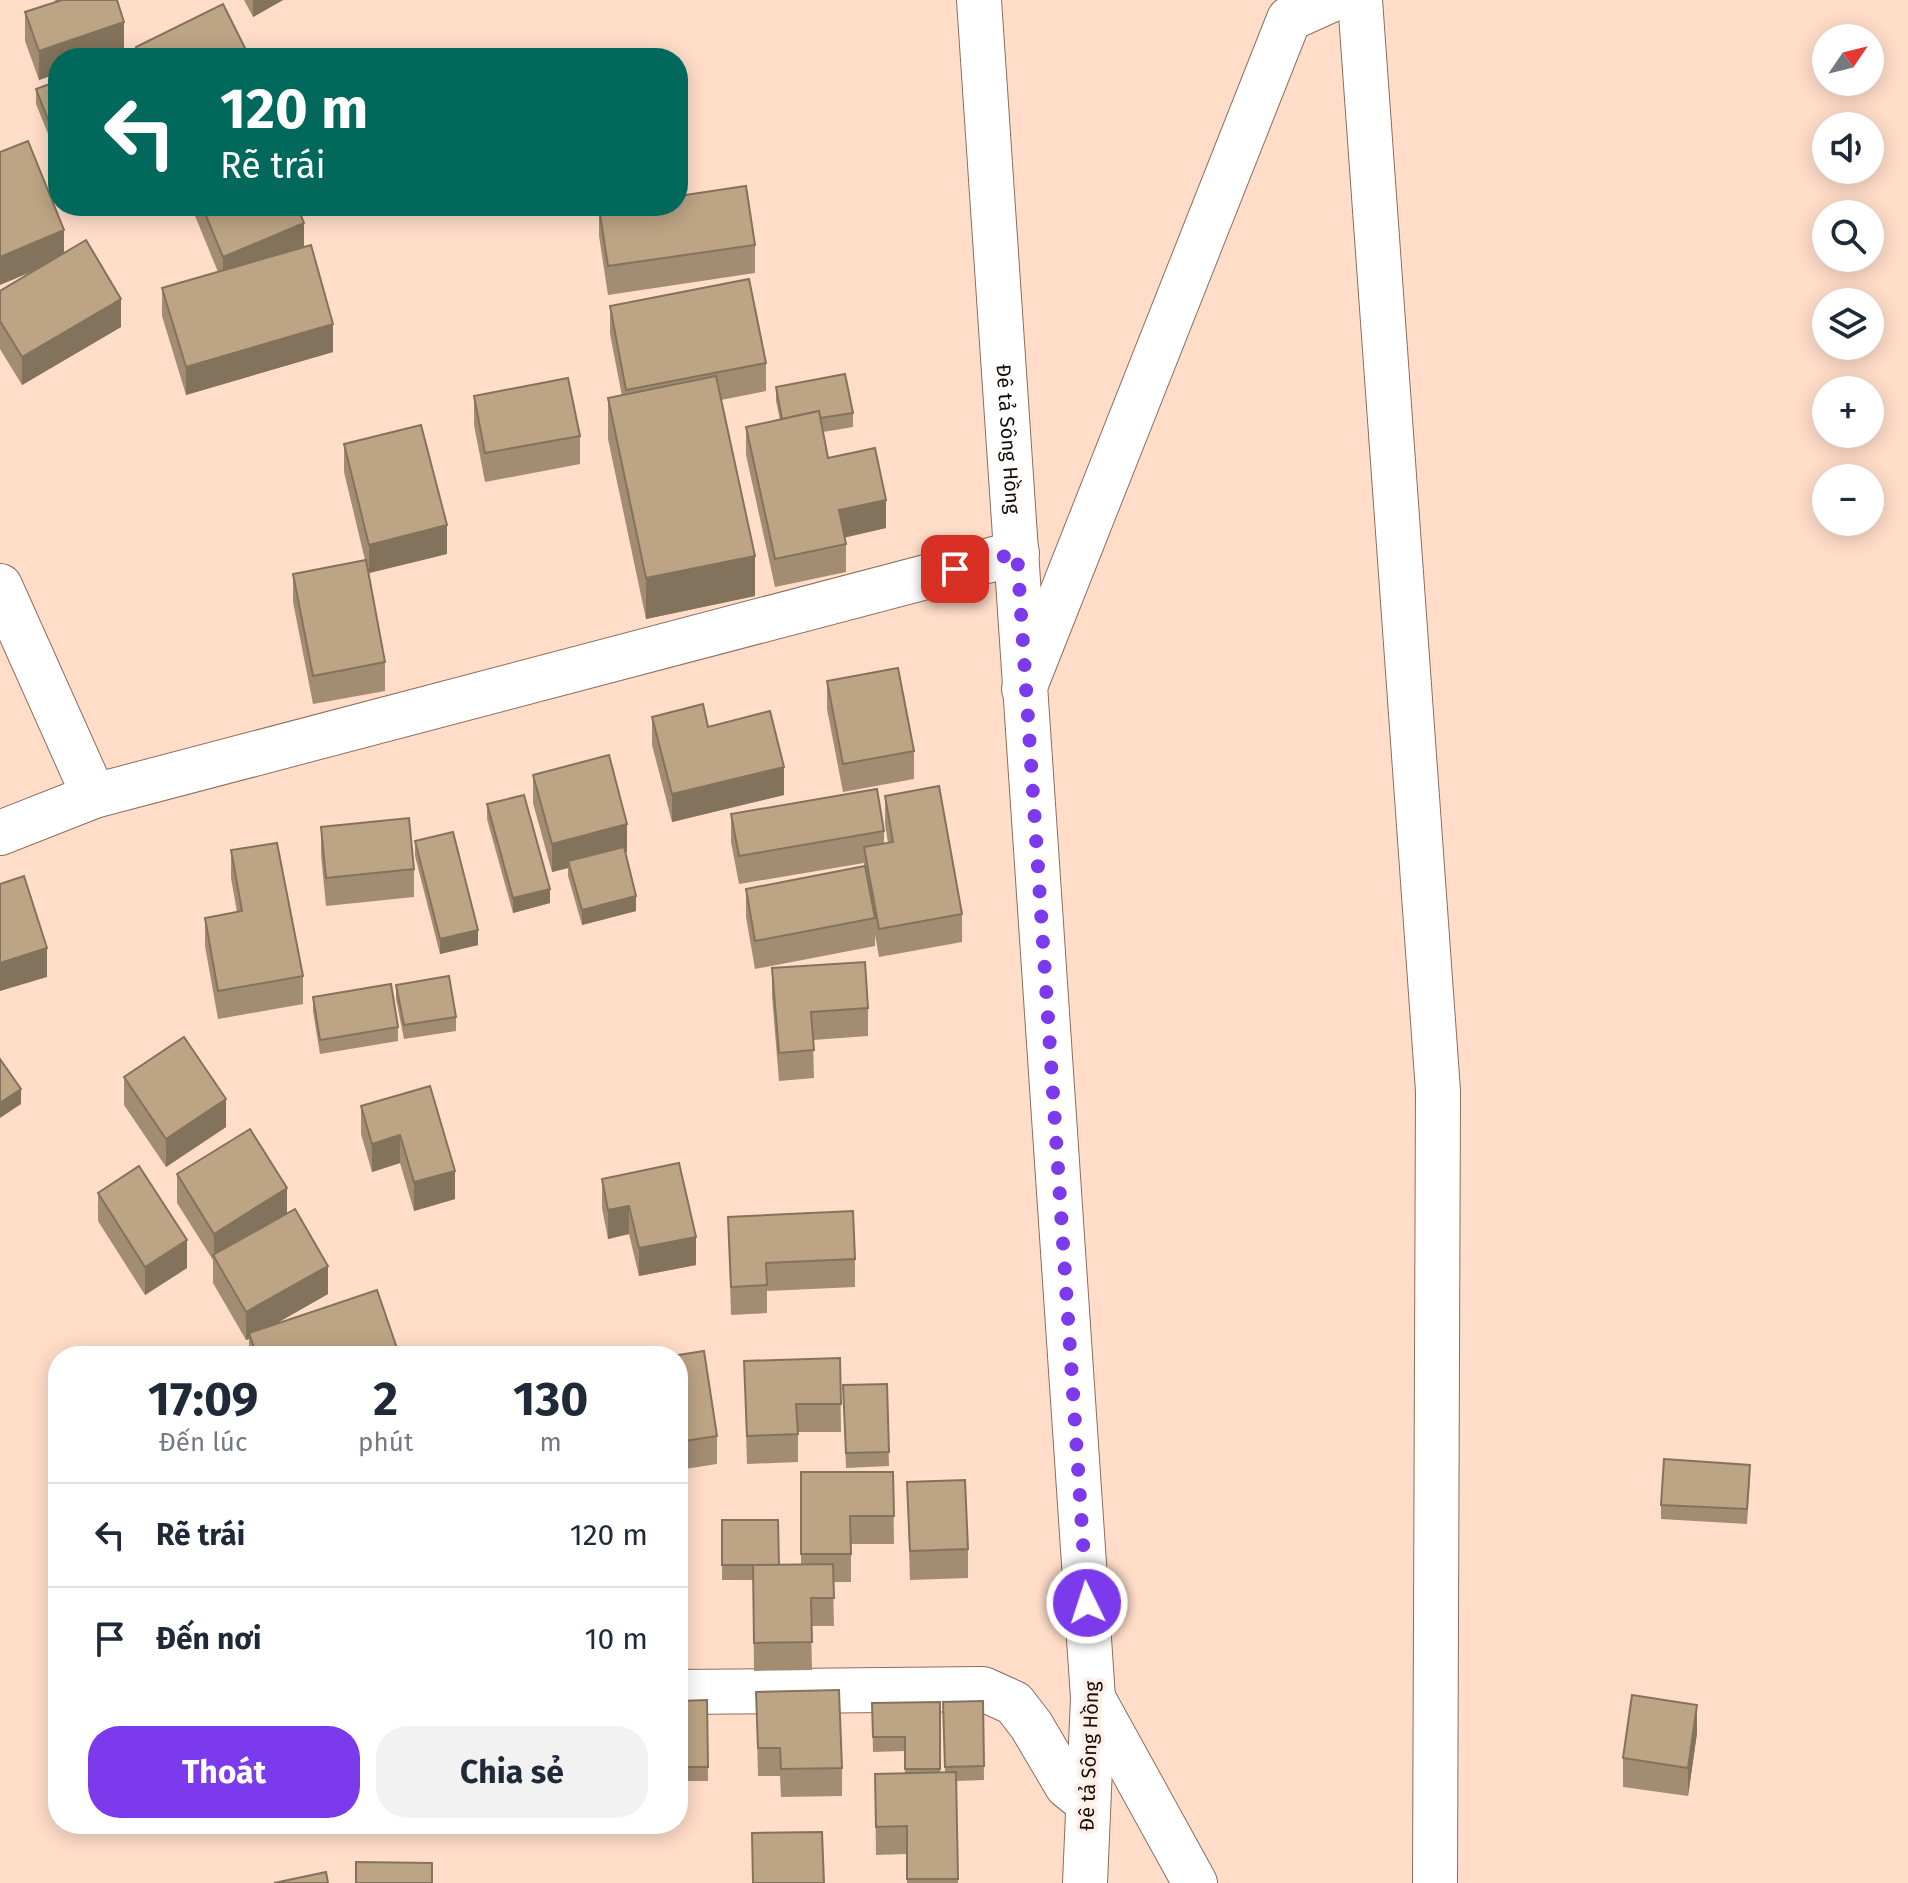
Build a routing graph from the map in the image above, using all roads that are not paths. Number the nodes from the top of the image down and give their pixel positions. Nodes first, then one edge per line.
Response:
1 (979, 0) edge
2 (1331, 0) edge
3 (1360, 0) edge
4 (1017, 553) junction
5 (0, 586) edge
6 (1024, 689) junction
7 (94, 796) junction
8 (0, 833) edge
9 (688, 1692) edge
10 (1093, 1698) junction
11 (1088, 1803) junction
12 (1085, 1883) edge
13 (1195, 1883) edge
14 (1435, 1883) edge

1 - 4 street, Đê tả Sông Hồng
2 - 6 street
3 - 14 street
4 - 6 street, Đê tả Sông Hồng
4 - 7 street
5 - 7 street
6 - 10 street, Đê tả Sông Hồng
7 - 8 street
9 - 11 street
10 - 11 street, Đê tả Sông Hồng
10 - 13 street
11 - 12 street, Đê tả Sông Hồng

